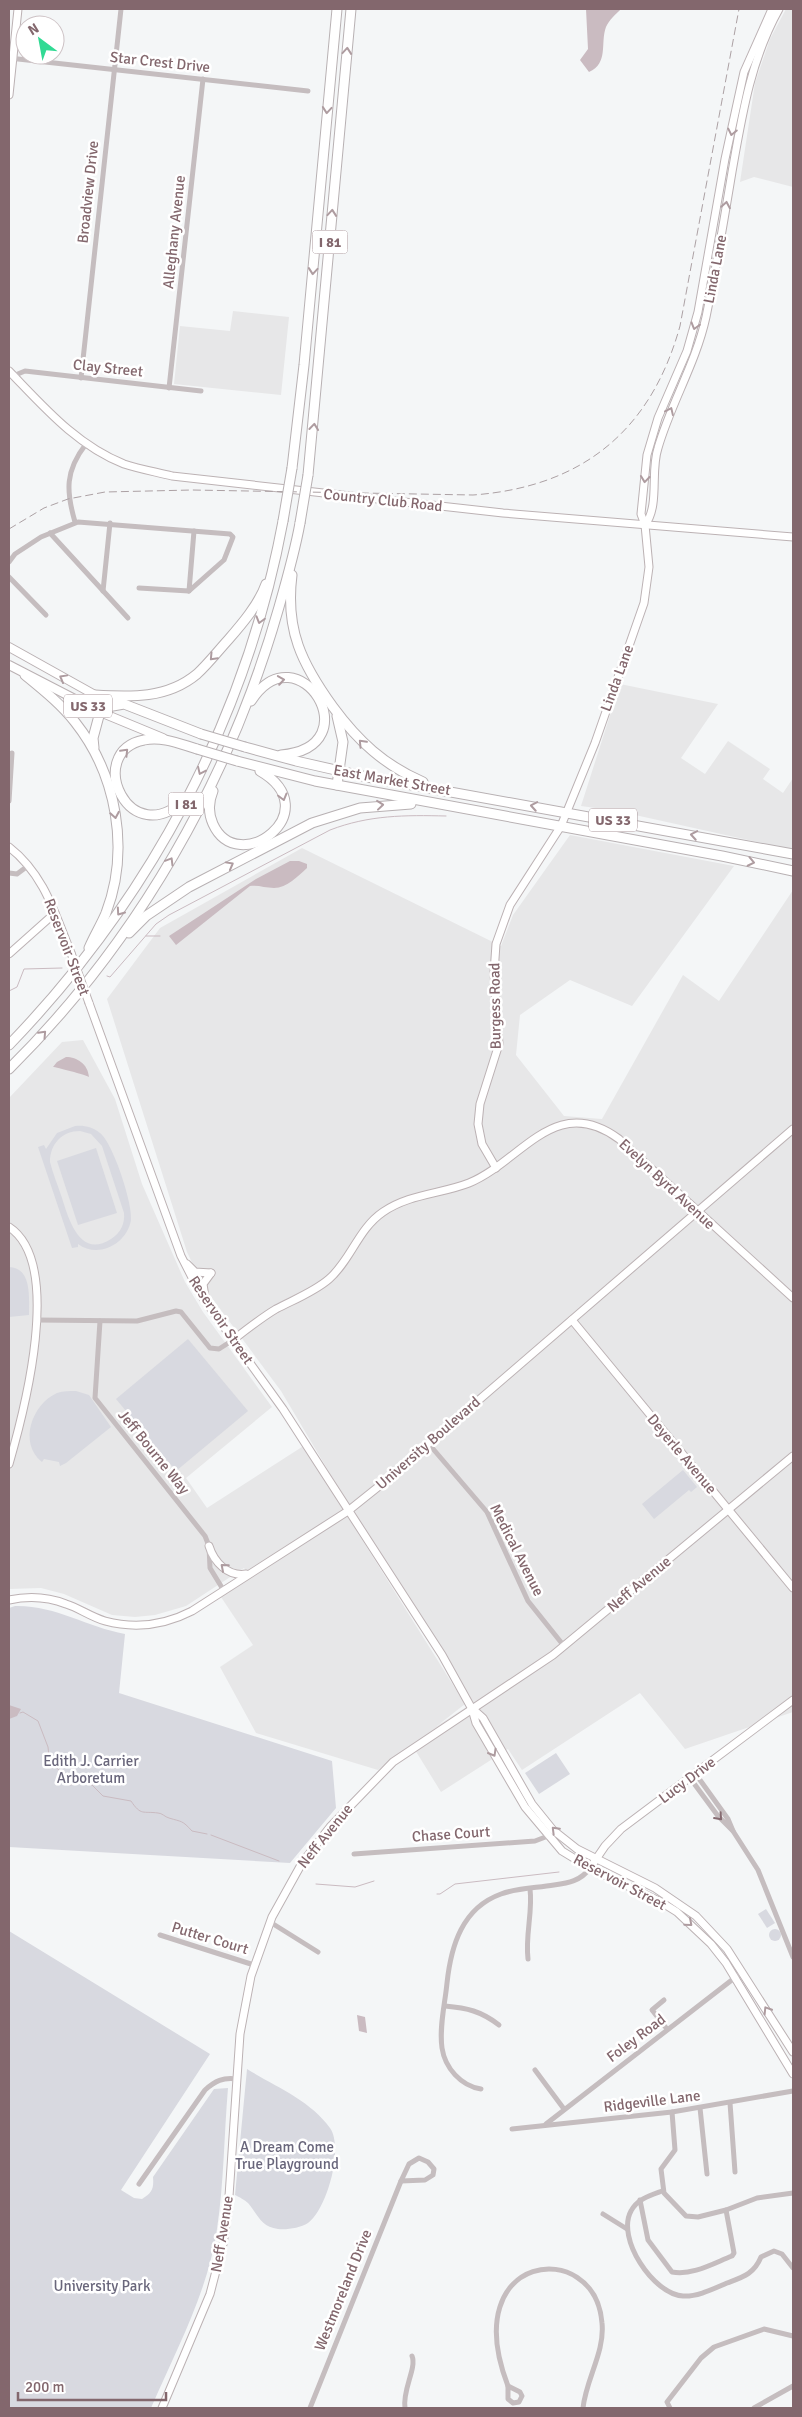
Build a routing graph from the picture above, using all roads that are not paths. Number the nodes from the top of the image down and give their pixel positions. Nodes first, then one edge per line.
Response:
1 (18, 9) edge
2 (121, 9) edge
3 (337, 9) edge
4 (351, 9) edge
5 (772, 9) edge
6 (779, 9) edge
7 (11, 58) edge
8 (114, 69) junction
9 (203, 79) junction
10 (308, 91) dead end
11 (9, 95) edge
12 (11, 373) edge
13 (81, 378) junction
14 (169, 388) junction
15 (201, 391) dead end
16 (86, 444) junction
17 (75, 522) junction
18 (110, 523) junction
19 (645, 525) junction
20 (300, 526) junction
21 (194, 531) junction
22 (50, 533) junction
23 (793, 537) edge
24 (279, 540) junction
25 (9, 562) edge
26 (9, 577) edge
27 (139, 588) dead end
28 (103, 591) junction
29 (189, 591) junction
30 (46, 615) dead end
31 (128, 618) dead end
32 (9, 647) edge
33 (9, 665) edge
34 (25, 675) junction
35 (95, 695) junction
36 (124, 704) junction
37 (246, 710) junction
38 (336, 711) junction
39 (100, 712) junction
40 (170, 741) junction
41 (95, 751) junction
42 (12, 753) dead end
43 (273, 755) junction
44 (249, 765) junction
45 (340, 771) junction
46 (218, 772) junction
47 (337, 785) junction
48 (432, 787) junction
49 (192, 790) junction
50 (9, 801) edge
51 (445, 806) junction
52 (567, 812) junction
53 (561, 826) junction
54 (724, 841) junction
55 (9, 847) edge
56 (762, 848) junction
57 (687, 849) junction
58 (793, 854) edge
59 (722, 856) junction
60 (28, 865) junction
61 (793, 872) edge
62 (9, 873) edge
63 (55, 913) junction
64 (44, 922) junction
65 (60, 924) junction
66 (9, 954) edge
67 (83, 959) junction
68 (97, 969) junction
69 (9, 1044) edge
70 (9, 1069) edge
71 (793, 1129) edge
72 (496, 1168) junction
73 (698, 1212) junction
74 (9, 1227) edge
75 (182, 1259) junction
76 (793, 1298) edge
77 (208, 1306) junction
78 (37, 1320) junction
79 (100, 1320) junction
80 (572, 1320) junction
81 (233, 1340) junction
82 (428, 1443) junction
83 (793, 1456) edge
84 (9, 1464) edge
85 (728, 1510) junction
86 (348, 1511) junction
87 (209, 1546) junction
88 (249, 1574) junction
89 (793, 1588) edge
90 (224, 1591) junction
91 (9, 1600) edge
92 (564, 1646) junction
93 (793, 1700) edge
94 (472, 1709) junction
95 (693, 1776) junction
96 (548, 1836) junction
97 (354, 1854) dead end
98 (597, 1858) junction
99 (590, 1868) junction
100 (530, 1888) junction
101 (270, 1922) junction
102 (160, 1935) dead end
103 (318, 1952) dead end
104 (793, 1957) edge
105 (528, 1959) dead end
106 (254, 1965) junction
107 (743, 1972) junction
108 (735, 1977) junction
109 (664, 2000) dead end
110 (445, 2006) junction
111 (499, 2025) dead end
112 (667, 2029) junction
113 (793, 2052) edge
114 (535, 2070) dead end
115 (793, 2074) edge
116 (237, 2079) junction
117 (481, 2089) dead end
118 (793, 2091) edge
119 (730, 2103) junction
120 (700, 2108) junction
121 (564, 2109) junction
122 (672, 2112) junction
123 (546, 2125) junction
124 (512, 2129) dead end
125 (735, 2172) dead end
126 (707, 2174) dead end
127 (401, 2181) junction
128 (139, 2184) dead end
129 (662, 2191) junction
130 (793, 2193) edge
131 (640, 2200) junction
132 (726, 2210) junction
133 (603, 2214) dead end
134 (626, 2229) junction
135 (793, 2268) edge
136 (793, 2336) edge
137 (412, 2356) dead end
138 (508, 2386) dead end
139 (793, 2386) edge
140 (162, 2408) edge
141 (310, 2408) edge
142 (405, 2408) edge
143 (583, 2408) edge
144 (670, 2408) edge
145 (754, 2408) edge

1 - 7 street
2 - 8 street, Broadview Drive
3 -> 24 highway, I 81, bridge
20 -> 4 highway, I 81, bridge
5 -> 19 street, Linda Lane
19 -> 6 street, Linda Lane
7 - 8 street, Star Crest Drive
7 - 11 street
8 - 9 street, Star Crest Drive
8 - 13 street, Broadview Drive
9 - 10 street, Star Crest Drive
9 - 14 street, Alleghany Avenue
12 - 13 street, Clay Street
12 - 16 street, Country Club Road
13 - 14 street, Clay Street
14 - 15 street, Clay Street
16 - 17 street
16 - 19 street, Country Club Road
17 - 18 street
17 - 22 street
18 - 21 street
18 - 28 street
19 - 23 street, Country Club Road
19 - 52 street, Linda Lane
20 - 37 highway, I 81
20 - 38 highway
21 - 29 street
21 - 29 street
22 - 25 street
22 - 28 street
24 -> 35 highway
24 -> 49 highway, I 81
26 - 30 street
27 - 29 street
28 - 31 street
35 -> 32 main road, East Market Street / US 33
33 - 34 main road, East Market Street / US 33
34 - 39 main road, East Market Street / US 33
34 - 41 highway
35 - 36 main road, East Market Street / US 33
36 - 39 highway
36 - 43 highway, East Market Street / US 33, bridge
37 -> 43 highway
37 - 46 highway, I 81
38 - 45 highway
48 -> 38 highway
39 - 40 main road, East Market Street / US 33
39 - 41 highway
40 - 44 highway, East Market Street / US 33, bridge
49 -> 40 highway
41 -> 67 highway
42 - 50 street
43 - 45 highway, East Market Street / US 33
44 -> 46 highway
44 - 47 highway, East Market Street / US 33
45 - 47 highway
45 - 48 highway, East Market Street / US 33
68 -> 46 highway, I 81
47 - 51 highway, East Market Street / US 33
52 -> 48 highway, East Market Street / US 33
49 -> 67 highway, I 81
51 - 53 highway, East Market Street / US 33
68 -> 51 highway
52 - 53 street, Linda Lane
54 -> 52 highway, East Market Street / US 33
53 - 57 highway, East Market Street / US 33
53 - 72 street, Burgess Road
54 - 56 highway, East Market Street / US 33
54 - 57 highway
55 - 60 street, Reservoir Street
56 - 58 highway, East Market Street / US 33
56 - 59 highway
57 - 59 highway, East Market Street / US 33
59 -> 61 highway, East Market Street / US 33
60 - 62 street
60 - 63 street, Reservoir Street
63 - 64 street
63 - 65 street, Reservoir Street
64 - 65 street
64 - 66 street
65 - 75 street, Reservoir Street, bridge
67 - 69 highway, I 81
70 -> 68 highway, I 81
71 - 73 street, University Boulevard
72 - 73 street, Evelyn Byrd Avenue
72 - 81 street, Evelyn Byrd Avenue
73 - 76 street, Evelyn Byrd Avenue
73 - 80 street, University Boulevard
74 - 78 street
75 - 77 street, Reservoir Street
75 - 77 street
77 - 81 street, Reservoir Street
78 - 79 street
78 - 84 street
79 - 81 street
79 - 87 street, Jeff Bourne Way
80 - 82 street, University Boulevard
80 - 85 street, Deyerle Avenue
81 - 86 street, Reservoir Street
82 - 86 street, University Boulevard
82 - 92 street, Medical Avenue
83 - 85 street, Neff Avenue
85 - 89 street, Deyerle Avenue
85 - 92 street, Neff Avenue
86 - 88 street, University Boulevard
86 - 94 street, Reservoir Street
88 -> 87 street
87 - 90 street, Jeff Bourne Way
88 - 90 street, University Boulevard
90 - 91 street, University Boulevard
92 - 94 street, Neff Avenue
93 - 95 street, Lucy Drive
94 -> 96 street, Reservoir Street
98 -> 94 street, Reservoir Street
94 - 101 street, Neff Avenue
95 - 98 street, Lucy Drive
95 - 104 street
96 - 97 street, Chase Court
96 - 99 street, Reservoir Street
98 - 99 street, Lucy Drive
98 - 107 street, Reservoir Street
99 - 100 street
99 -> 108 street, Reservoir Street
100 - 105 street
100 - 110 street
101 - 103 street
101 - 106 street, Neff Avenue
102 - 106 street, Putter Court
106 - 116 street, Neff Avenue
107 - 108 street, Foley Road
113 -> 107 street, Reservoir Street
108 - 112 street, Foley Road
108 - 115 street, Reservoir Street
109 - 112 street
110 - 111 street
110 - 117 street
112 - 121 street, Foley Road
114 - 121 street
116 - 128 street
116 - 140 street, Neff Avenue
118 - 119 street, Ridgeville Lane
119 - 120 street, Ridgeville Lane
119 - 125 street
120 - 122 street, Ridgeville Lane
120 - 126 street
121 - 123 street, Foley Road
122 - 123 street, Ridgeville Lane
122 - 129 street
123 - 124 street, Ridgeville Lane
127 - 127 street, Westmoreland Drive
127 - 141 street, Westmoreland Drive
129 - 131 street
129 - 132 street
130 - 132 street
131 - 132 street
131 - 134 street
133 - 134 street
134 - 135 street
136 - 144 street
137 - 142 street
138 - 143 street
139 - 145 street

